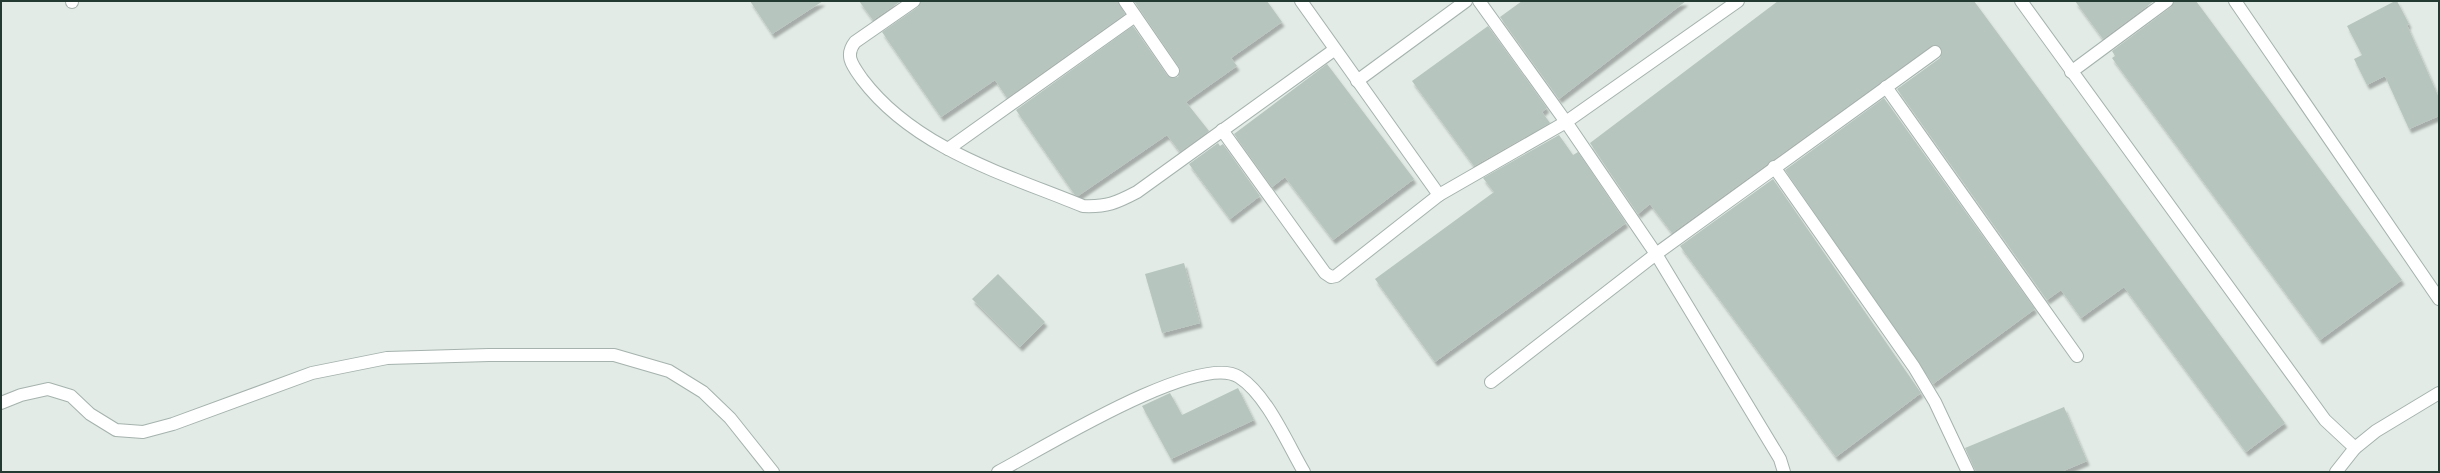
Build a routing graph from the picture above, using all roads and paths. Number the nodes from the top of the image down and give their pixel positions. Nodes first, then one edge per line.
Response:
1 (914, 1) edge
2 (1125, 1) edge
3 (1301, 1) edge
4 (1466, 1) edge
5 (1479, 1) edge
6 (1738, 1) edge
7 (2021, 1) edge
8 (2167, 1) edge
9 (2235, 1) edge
10 (1135, 16) junction
11 (1334, 50) junction
12 (1935, 52) dead end
13 (1173, 71) dead end
14 (2071, 72) junction
15 (1357, 81) junction
16 (1886, 87) junction
17 (1566, 122) junction
18 (1222, 130) junction
19 (948, 149) junction
20 (1774, 167) junction
21 (1439, 195) junction
22 (1656, 254) junction
23 (2439, 299) edge
24 (2077, 356) dead end
25 (1491, 382) dead end
26 (2439, 394) edge
27 (1, 403) edge
28 (2355, 448) junction
29 (773, 472) edge
30 (998, 472) edge
31 (1304, 472) edge
32 (1784, 472) edge
33 (1968, 472) edge
34 (2336, 472) edge

1 - 19 street
2 - 10 street
3 - 11 street
4 - 15 street
5 - 17 street
6 - 17 street
7 - 14 street
8 - 14 street
9 - 23 street
10 - 13 street
10 - 19 street
11 - 15 street
11 - 18 street
12 - 16 street
14 - 28 street
15 - 21 street
16 - 20 street
16 - 24 street
17 - 21 street
17 - 22 street
18 - 19 street
18 - 21 street
20 - 22 street
20 - 33 street
22 - 25 street
22 - 32 street
26 - 28 street
27 - 29 street
28 - 34 street
30 - 31 street

